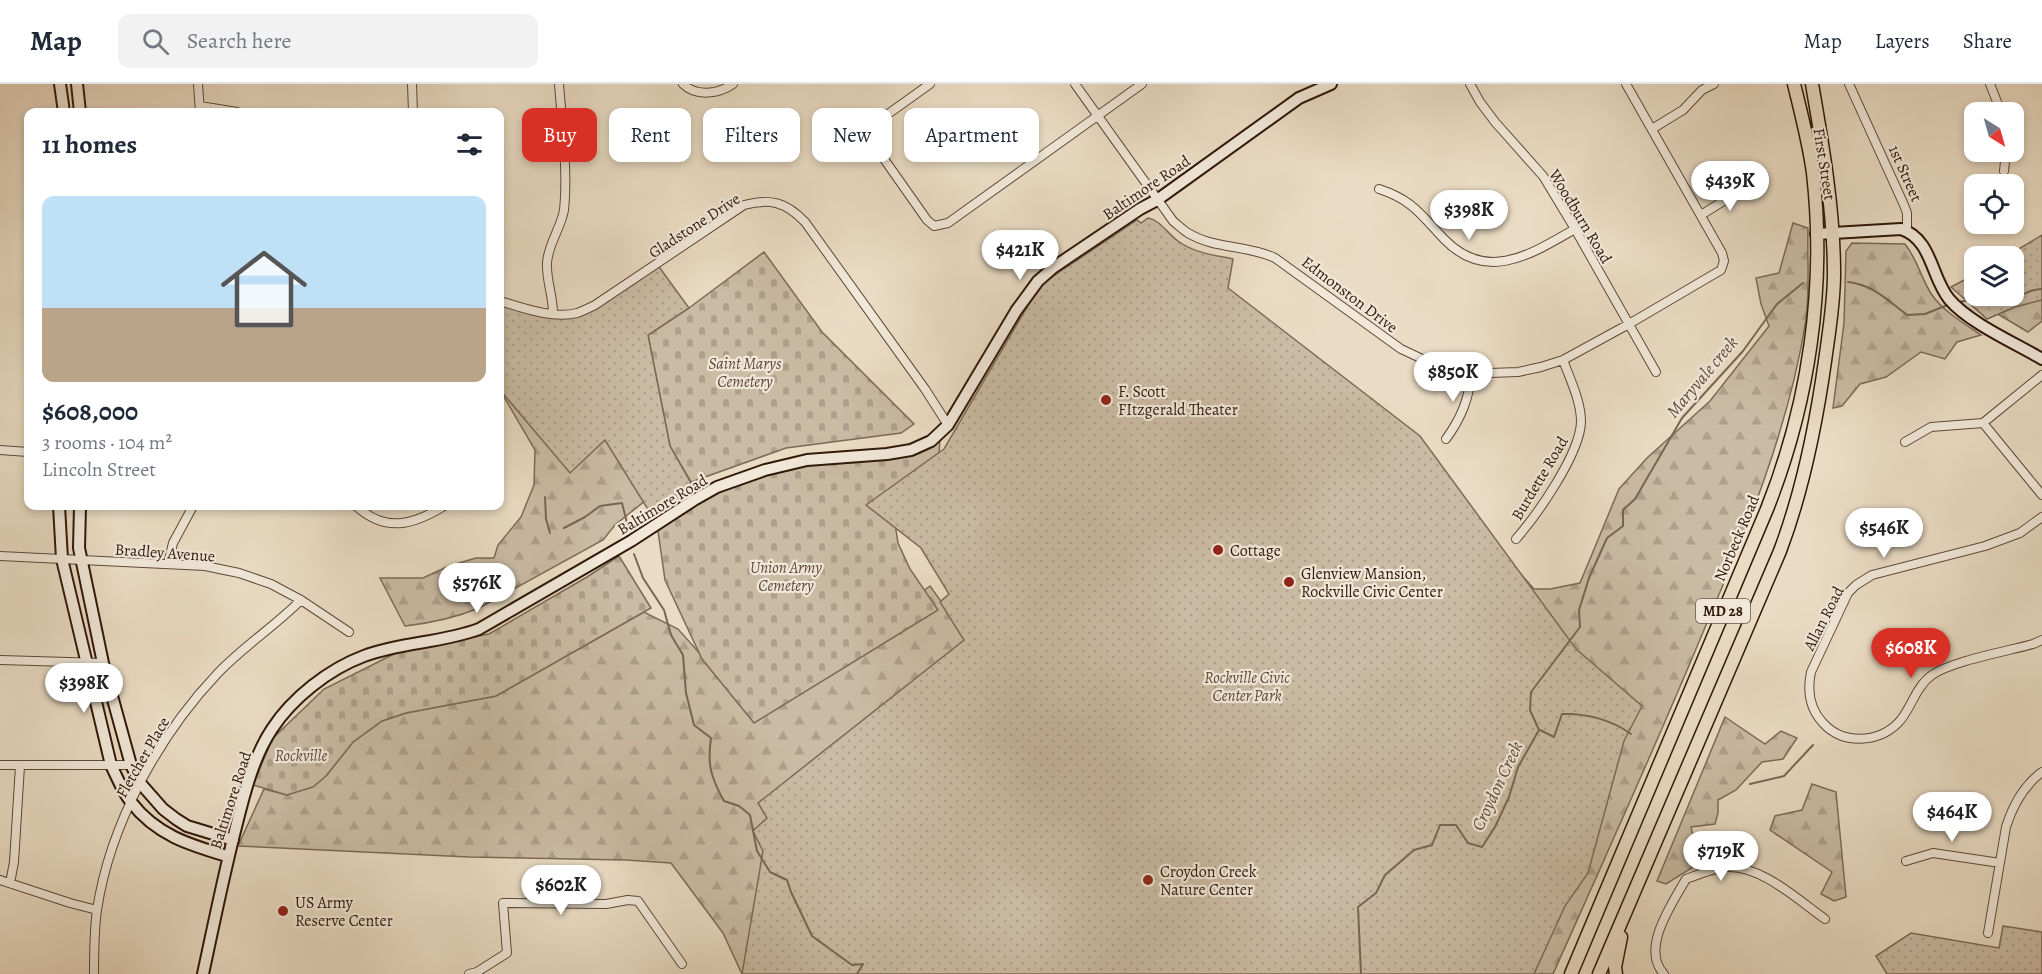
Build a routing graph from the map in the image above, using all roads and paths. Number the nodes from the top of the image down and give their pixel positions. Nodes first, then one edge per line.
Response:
1 (60, 84) edge
2 (77, 84) edge
3 (198, 84) edge
4 (412, 84) edge
5 (559, 84) edge
6 (683, 84) edge
7 (733, 84) edge
8 (930, 84) edge
9 (1075, 84) edge
10 (1142, 84) edge
11 (1330, 84) edge
12 (1470, 84) edge
13 (1626, 84) edge
14 (1714, 84) edge
15 (1794, 84) edge
16 (1812, 84) edge
17 (1849, 84) edge
18 (1990, 84) edge
19 (1997, 102) edge
20 (63, 108) edge
21 (80, 108) edge
22 (200, 108) edge
23 (413, 108) edge
24 (1097, 116) junction
25 (1652, 129) junction
26 (2005, 162) edge
27 (2004, 171) dead end
28 (1746, 187) dead end
29 (1379, 189) dead end
30 (1157, 200) junction
31 (1701, 215) junction
32 (1575, 229) junction
33 (1907, 231) junction
34 (1833, 233) junction
35 (1816, 234) junction
36 (504, 302) edge
37 (553, 313) junction
38 (1629, 324) junction
39 (2042, 359) edge
40 (1563, 360) junction
41 (1472, 371) junction
42 (1656, 372) dead end
43 (2042, 375) edge
44 (1983, 423) junction
45 (948, 425) junction
46 (1446, 439) dead end
47 (1905, 441) dead end
48 (0, 450) edge
49 (24, 452) edge
50 (2042, 495) edge
51 (59, 510) edge
52 (80, 510) edge
53 (191, 510) edge
54 (361, 510) edge
55 (437, 510) edge
56 (2042, 517) edge
57 (1516, 539) dead end
58 (0, 556) edge
59 (62, 559) junction
60 (82, 560) junction
61 (168, 564) junction
62 (301, 600) junction
63 (349, 632) dead end
64 (2042, 640) edge
65 (0, 660) edge
66 (87, 663) junction
67 (103, 663) junction
68 (0, 765) edge
69 (111, 765) junction
70 (131, 765) junction
71 (20, 766) junction
72 (2042, 772) edge
73 (141, 784) junction
74 (131, 802) junction
75 (232, 840) junction
76 (228, 856) junction
77 (1906, 861) dead end
78 (2000, 863) junction
79 (0, 880) edge
80 (10, 883) junction
81 (97, 910) junction
82 (1626, 912) junction
83 (1825, 919) dead end
84 (1988, 933) dead end
85 (682, 964) dead end
86 (94, 974) edge
87 (203, 974) edge
88 (469, 974) edge
89 (1571, 974) edge
90 (1599, 974) edge
91 (1616, 974) edge
92 (1664, 974) edge

1 - 20 street
2 - 21 street
3 - 22 street
4 - 23 street
5 - 37 street
6 - 7 street
8 - 24 street
9 - 24 street, Edmonston Drive
10 - 24 street
11 - 30 street, Baltimore Road
12 - 32 street, Woodburn Road
13 - 25 street
14 - 25 street
15 - 35 main road, First Street / MD 28
16 - 34 main road, First Street / MD 28
17 - 33 street, 1st Street
18 - 19 street
24 - 30 street, Edmonston Drive
25 - 31 street
26 - 27 street
28 - 31 street
29 - 32 street
30 - 41 street, Edmonston Drive
30 - 45 street, Baltimore Road
31 - 38 street, Edmonston Drive
32 - 38 street, Woodburn Road
33 - 34 street
33 - 39 street
34 - 35 street
34 - 82 main road, MD 28
35 - 89 main road, Norbeck Road / MD 28
36 - 37 street, Gladstone Drive
37 - 45 street, Gladstone Drive
38 - 40 street, Edmonston Drive
38 - 42 street, Woodburn Road
40 - 41 street, Edmonston Drive
40 - 57 street, Burdette Road
41 - 46 street
43 - 44 street
44 - 47 street
44 - 50 street
45 - 75 street, Baltimore Road
48 - 49 street
51 - 59 street
52 - 60 street
53 - 61 street
54 - 55 street
56 - 64 street, Allan Road
58 - 59 street, Bradley Avenue
59 - 60 street, Bradley Avenue
59 - 66 street
60 - 61 street, Bradley Avenue
60 - 67 street
61 - 62 street, Bradley Avenue
62 - 63 street, Bradley Avenue
62 - 73 street, Fletcher Place
65 - 66 street
66 - 67 street
66 - 69 street
67 - 70 street
68 - 71 street
69 - 70 street
69 - 71 street
69 - 74 street
70 - 73 street
71 - 80 street
72 - 78 street
73 - 74 street, Fletcher Place
73 - 75 street
74 - 76 street
74 - 81 street, Fletcher Place
75 - 76 street, Baltimore Road
76 - 87 street, Baltimore Road
77 - 78 street
78 - 84 street
79 - 80 street
80 - 81 street
81 - 86 street, Fletcher Place
82 - 90 main road, MD 28
82 - 91 main road
83 - 92 street
85 - 88 street

